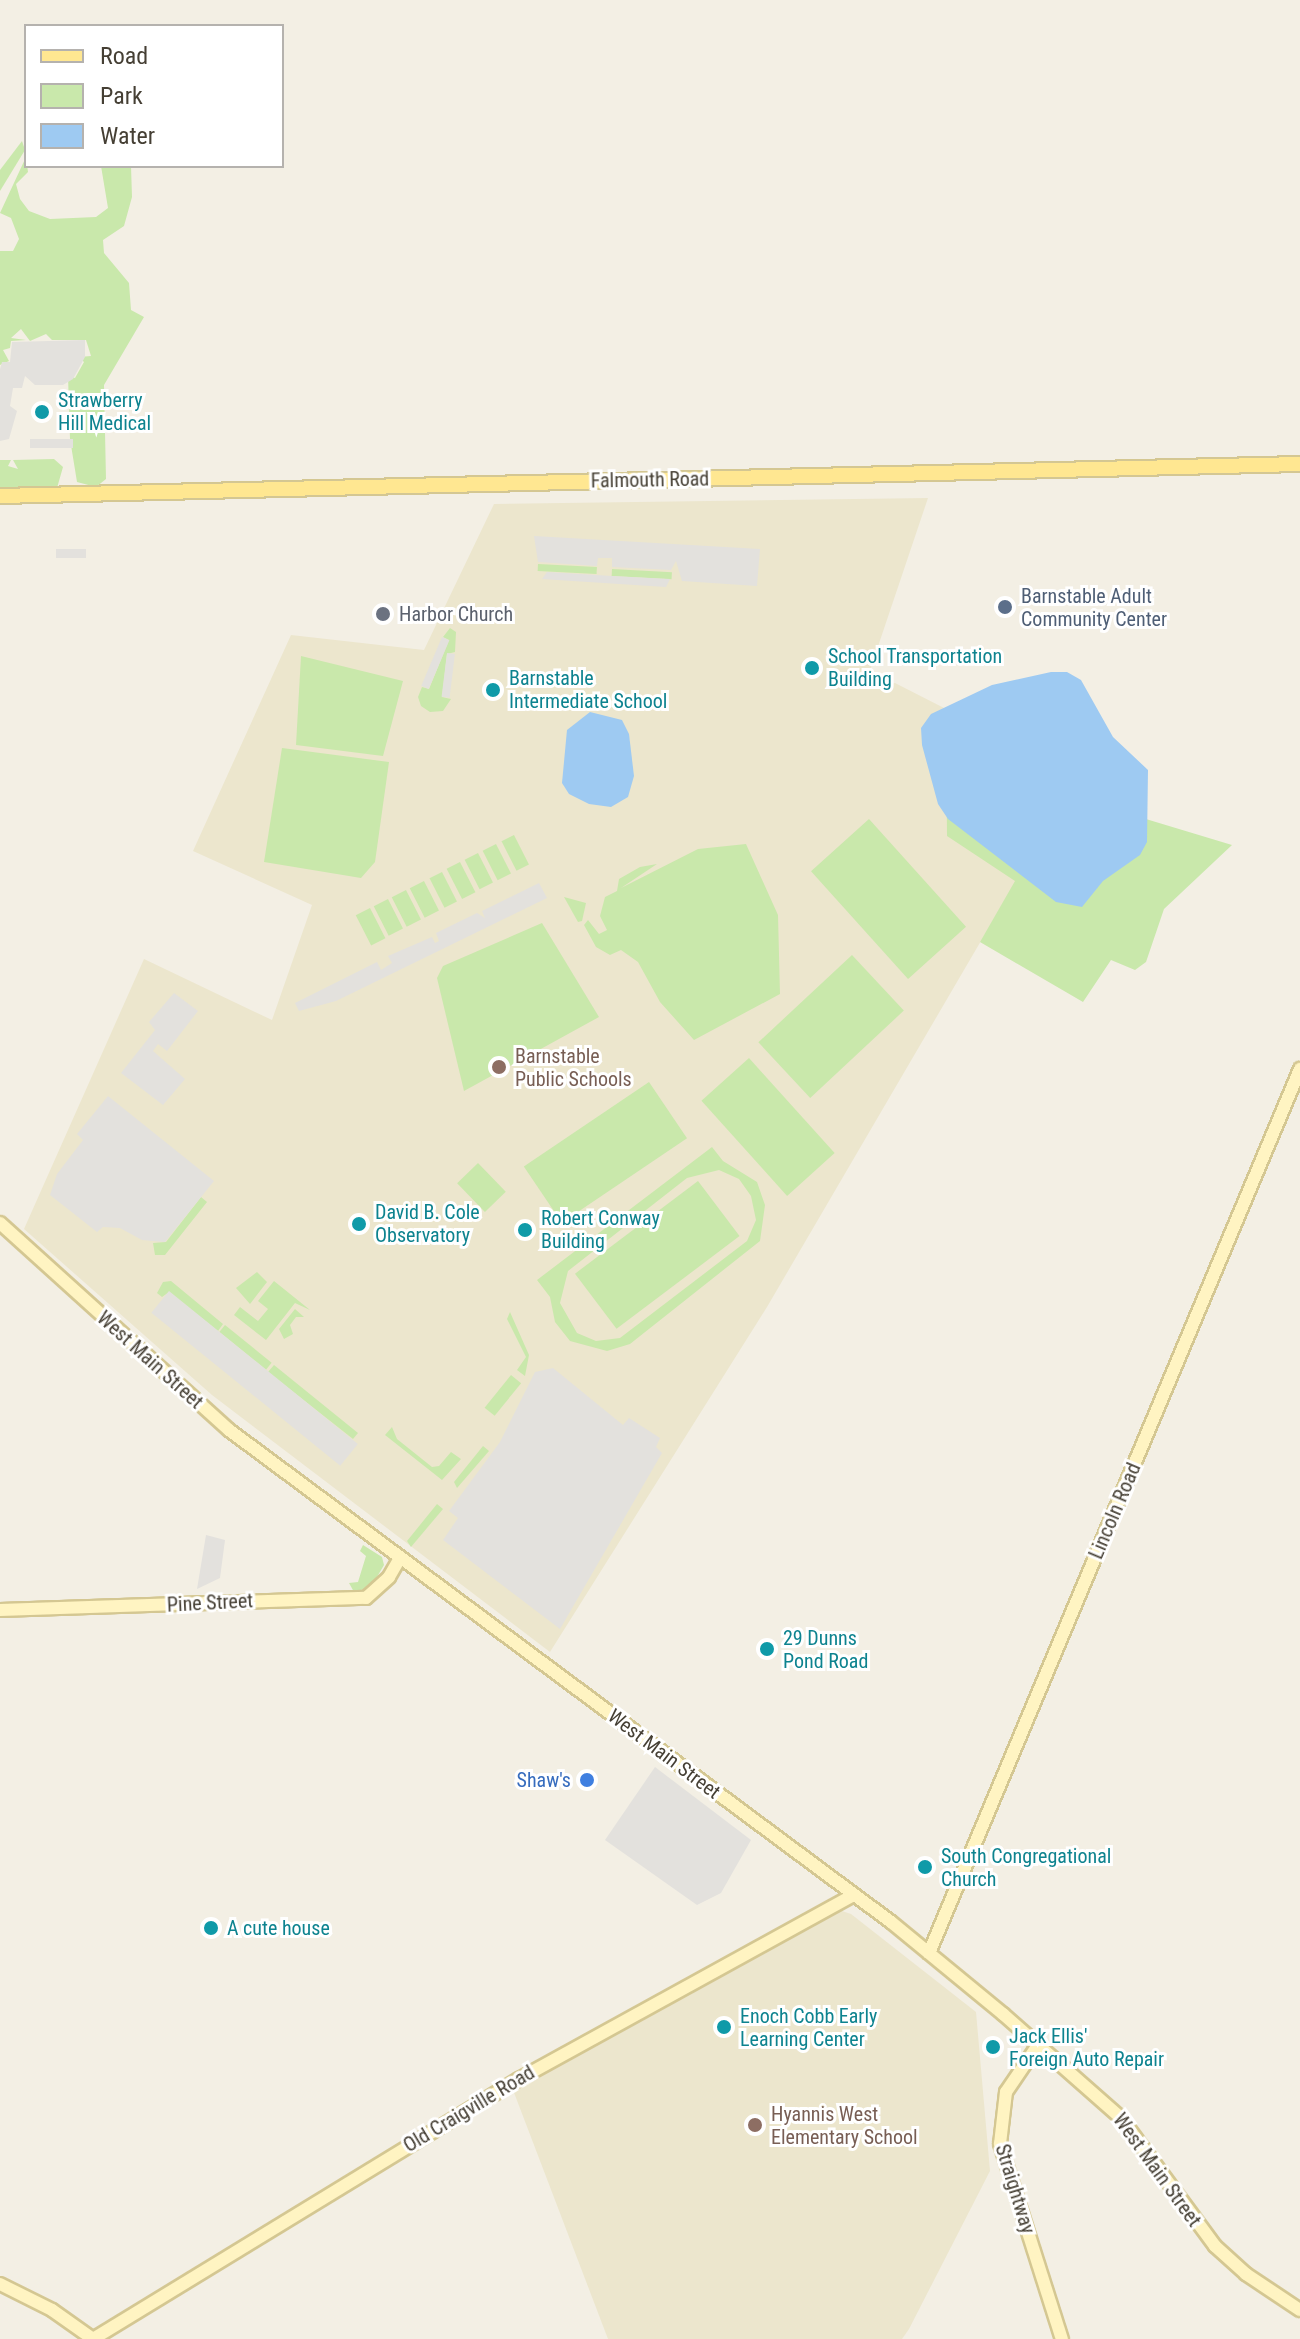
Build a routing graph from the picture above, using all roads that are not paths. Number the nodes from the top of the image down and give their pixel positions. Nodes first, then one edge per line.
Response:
1 (1300, 464) edge
2 (0, 496) edge
3 (1300, 1069) edge
4 (0, 1223) edge
5 (400, 1558) junction
6 (0, 1610) edge
7 (854, 1895) junction
8 (929, 1953) junction
9 (1038, 2045) junction
10 (0, 2284) edge
11 (1300, 2310) edge
12 (93, 2339) edge
13 (1062, 2339) edge

1 - 2 main road, Falmouth Road
3 - 8 street, Lincoln Road
4 - 5 street, West Main Street
5 - 6 street, Pine Street
5 - 7 street, West Main Street
7 - 8 street, West Main Street
7 - 12 street, Old Craigville Road
8 - 9 street, West Main Street
9 - 11 street, West Main Street
9 - 13 street, Straightway
10 - 12 street

